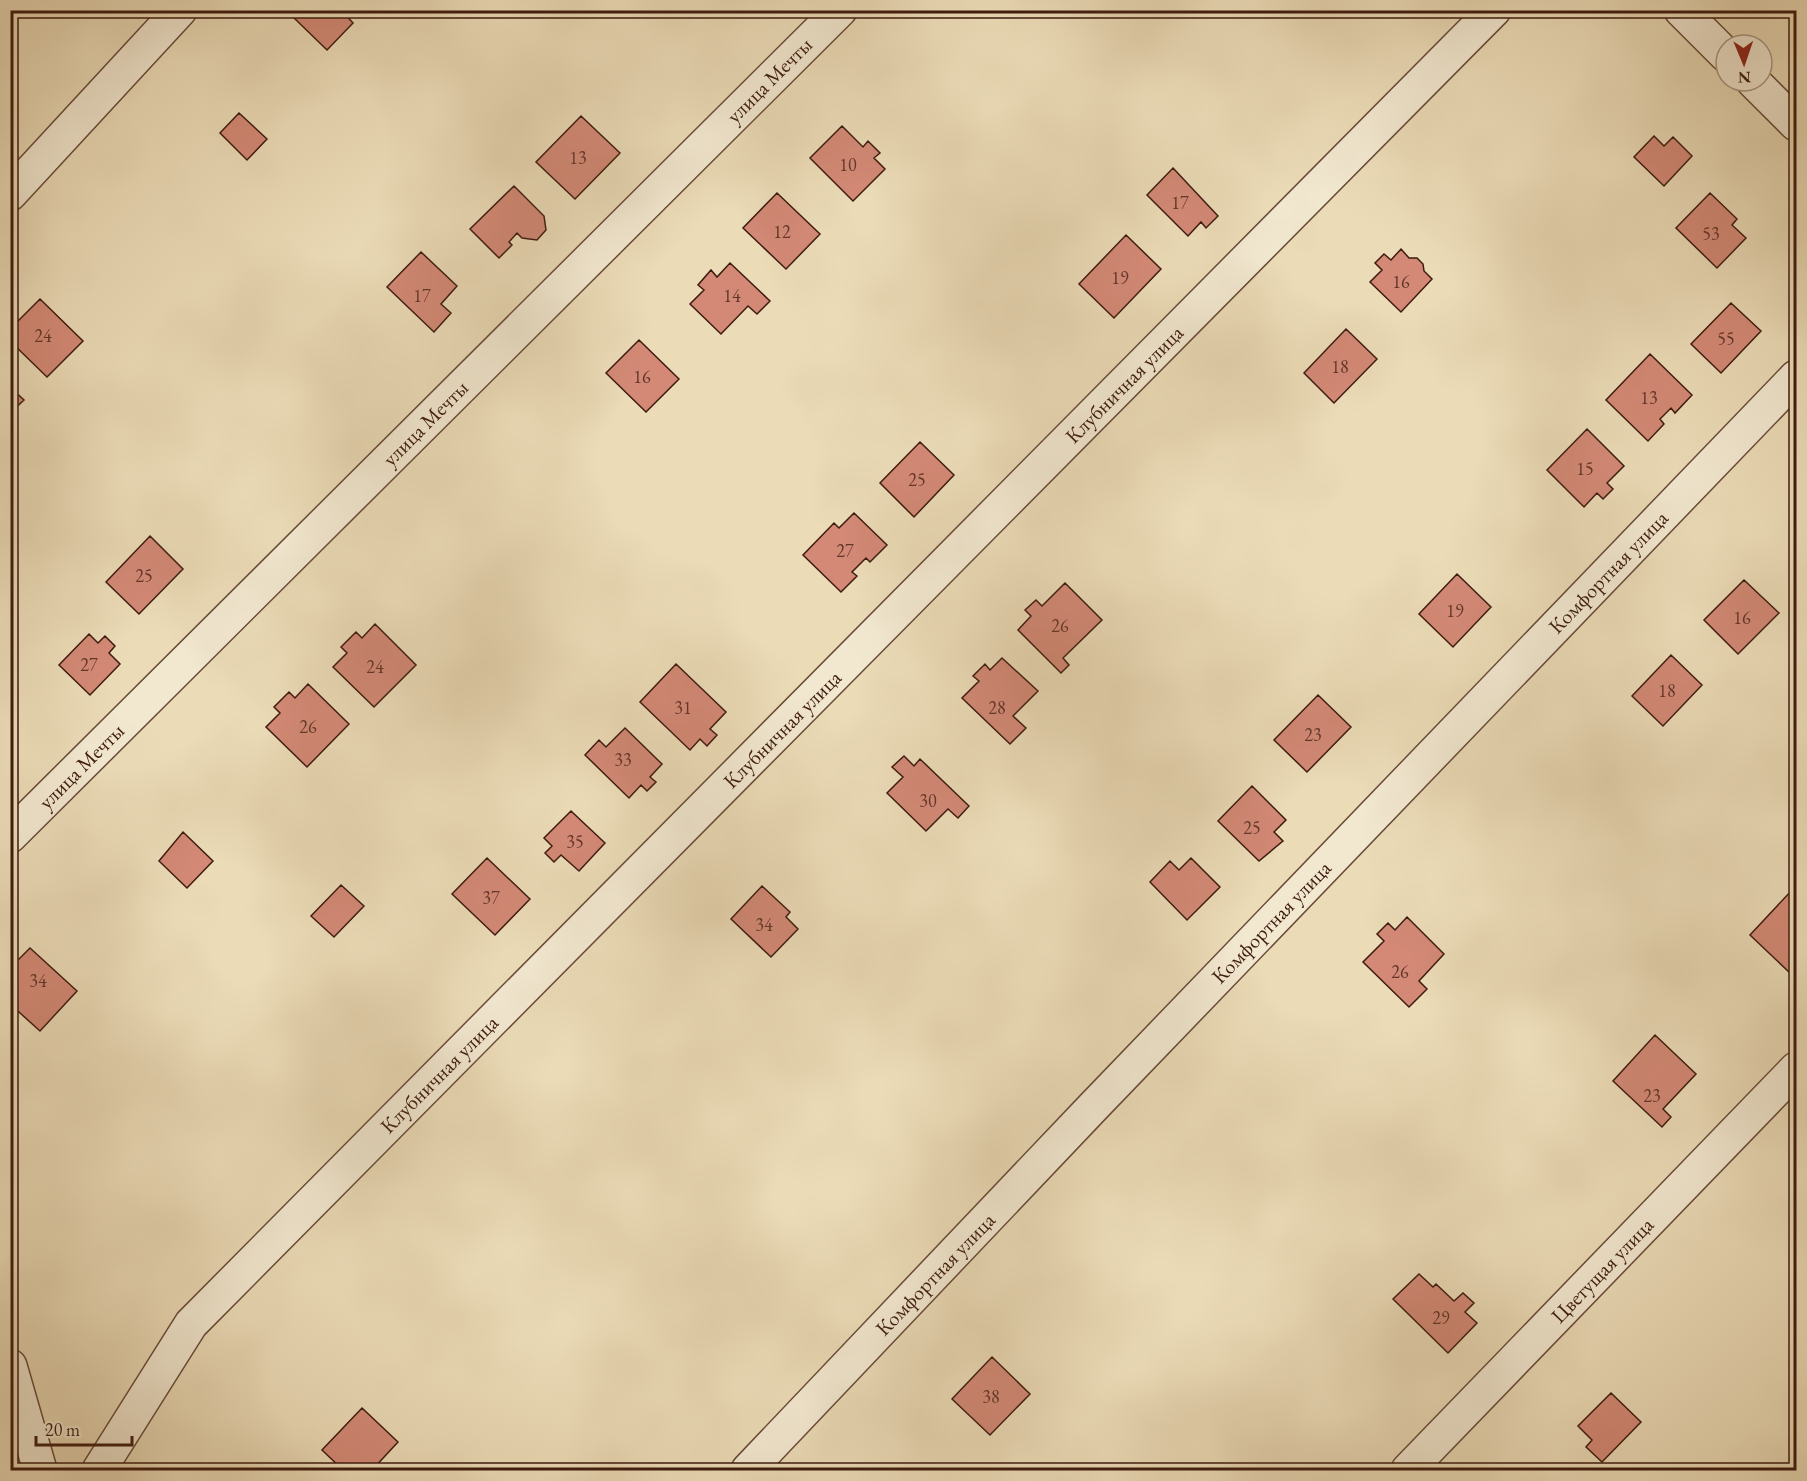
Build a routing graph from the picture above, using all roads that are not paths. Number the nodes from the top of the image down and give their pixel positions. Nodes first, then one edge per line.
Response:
1 (180, 10) edge
2 (840, 10) edge
3 (1494, 10) edge
4 (1681, 10) edge
5 (1714, 43) edge
6 (1765, 93) edge
7 (1797, 124) edge
8 (10, 194) edge
9 (1797, 377) edge
10 (10, 836) edge
11 (1797, 1069) edge
12 (10, 1366) edge
13 (40, 1470) edge
14 (99, 1470) edge
15 (748, 1470) edge
16 (1408, 1470) edge

1 - 8 street
2 - 10 street, улица Мечты
3 - 14 street, Клубничная улица
4 - 5 street
6 - 7 street
9 - 15 street, Комфортная улица
11 - 16 street, Цветущая улица
12 - 13 street

